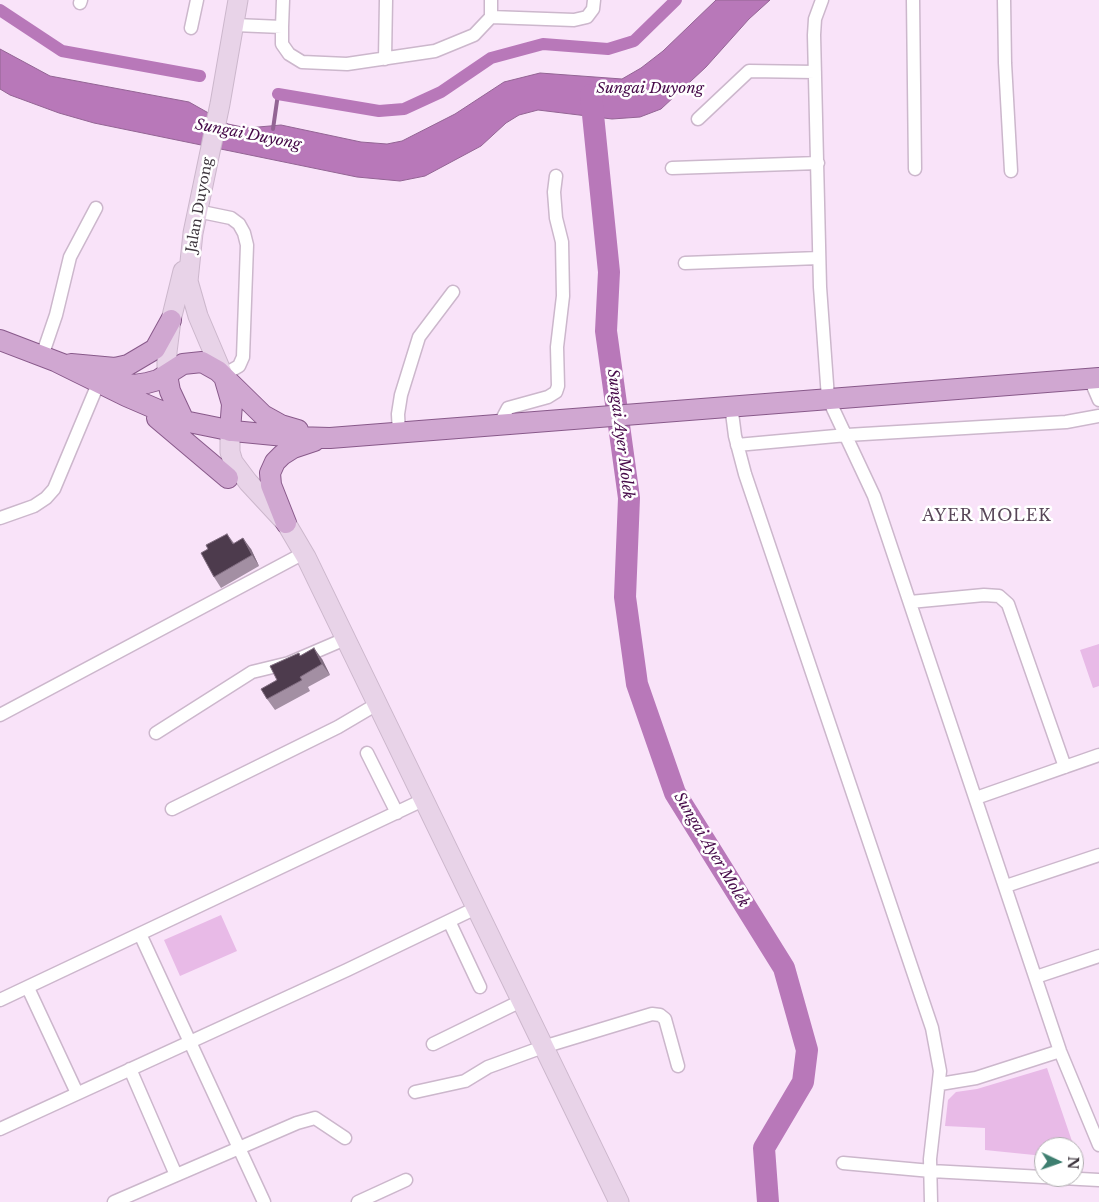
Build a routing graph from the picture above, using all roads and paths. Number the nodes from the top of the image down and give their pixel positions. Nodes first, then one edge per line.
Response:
1 (197, 0) edge
2 (238, 0) edge
3 (284, 0) edge
4 (386, 0) edge
5 (491, 0) edge
6 (594, 0) edge
7 (822, 0) edge
8 (913, 0) edge
9 (1004, 0) edge
10 (491, 18) junction
11 (236, 25) junction
12 (282, 27) junction
13 (191, 28) dead end
14 (385, 59) junction
15 (815, 72) junction
16 (698, 119) dead end
17 (818, 163) junction
18 (672, 168) dead end
19 (915, 168) dead end
20 (1011, 171) dead end
21 (556, 176) dead end
22 (96, 208) dead end
23 (197, 211) junction
24 (193, 233) junction
25 (819, 258) junction
26 (685, 263) dead end
27 (453, 292) dead end
28 (171, 320) junction
29 (0, 340) edge
30 (49, 359) junction
31 (167, 375) junction
32 (223, 375) junction
33 (1095, 378) edge
34 (98, 384) junction
35 (126, 396) junction
36 (828, 398) junction
37 (1099, 400) edge
38 (731, 405) junction
39 (1099, 416) edge
40 (184, 421) junction
41 (500, 425) junction
42 (230, 431) junction
43 (399, 434) junction
44 (847, 435) junction
45 (362, 436) junction
46 (330, 438) junction
47 (737, 445) junction
48 (228, 478) junction
49 (0, 518) edge
50 (286, 523) junction
51 (301, 548) junction
52 (910, 602) junction
53 (346, 639) junction
54 (377, 704) junction
55 (0, 715) edge
56 (156, 733) dead end
57 (367, 753) dead end
58 (1099, 755) edge
59 (1065, 767) junction
60 (976, 798) junction
61 (423, 800) junction
62 (172, 809) dead end
63 (397, 813) junction
64 (1099, 855) edge
65 (1006, 886) junction
66 (476, 908) junction
67 (449, 921) junction
68 (140, 934) junction
69 (1099, 956) edge
70 (1036, 977) junction
71 (28, 988) junction
72 (480, 988) dead end
73 (0, 1000) edge
74 (521, 1001) junction
75 (190, 1041) junction
76 (433, 1044) dead end
77 (543, 1047) junction
78 (1060, 1051) junction
79 (678, 1066) dead end
80 (130, 1069) junction
81 (940, 1084) junction
82 (415, 1092) dead end
83 (77, 1093) junction
84 (0, 1129) edge
85 (345, 1138) dead end
86 (1099, 1145) edge
87 (239, 1148) junction
88 (843, 1164) dead end
89 (931, 1171) junction
90 (176, 1175) junction
91 (406, 1180) dead end
92 (1099, 1180) edge
93 (114, 1202) edge
94 (264, 1202) edge
95 (358, 1202) edge
96 (619, 1202) edge
97 (931, 1202) edge

1 - 13 street
2 - 11 main road, Jalan Duyong
3 - 12 street
4 - 14 street
5 - 10 street
6 - 10 street
7 - 15 street
8 - 19 street
9 - 20 street
10 - 14 street
11 - 12 street
11 - 23 main road, Jalan Duyong
12 - 14 street
15 - 16 street
15 - 17 street
17 - 18 street
17 - 25 street
21 - 41 street
22 - 30 street
23 - 24 main road, Jalan Duyong
23 - 32 street
24 - 28 main road
24 - 32 main road, Jalan Duyong
25 - 26 street
25 - 36 street
27 - 43 street
28 - 30 main road
28 - 31 main road
29 - 30 main road
30 - 31 main road
30 - 34 main road
31 - 32 main road
31 - 40 main road
32 - 42 main road
32 - 45 main road
33 - 36 main road
33 - 37 street
34 - 35 main road
34 - 49 street
35 - 40 main road
35 - 48 main road
36 - 38 main road
36 - 44 street
38 - 41 main road
38 - 47 street
39 - 44 street
40 - 42 main road
40 - 48 main road
41 - 43 main road
42 - 46 main road
42 - 50 main road
43 - 45 main road
44 - 47 street
44 - 52 street
45 - 46 main road
46 - 50 main road
47 - 81 street
48 - 51 main road
50 - 51 main road
51 - 53 main road
51 - 55 street
52 - 59 street
52 - 60 street
53 - 54 main road
53 - 56 street
54 - 61 main road
54 - 62 street
57 - 63 street
58 - 59 street
59 - 60 street
60 - 65 street
61 - 63 street
61 - 66 main road
63 - 68 street
64 - 65 street
65 - 70 street
66 - 67 street
66 - 74 main road
67 - 72 street
67 - 75 street
68 - 71 street
68 - 75 street
69 - 70 street
70 - 78 street
71 - 73 street
71 - 83 street
74 - 76 street
74 - 77 main road
75 - 80 street
75 - 87 street
77 - 79 street
77 - 82 street
77 - 96 main road
78 - 81 street
78 - 86 street
80 - 83 street
80 - 90 street
81 - 89 street
83 - 84 street
85 - 87 street
87 - 90 street
87 - 94 street
88 - 89 street
89 - 92 street
89 - 97 street
90 - 93 street
91 - 95 street

